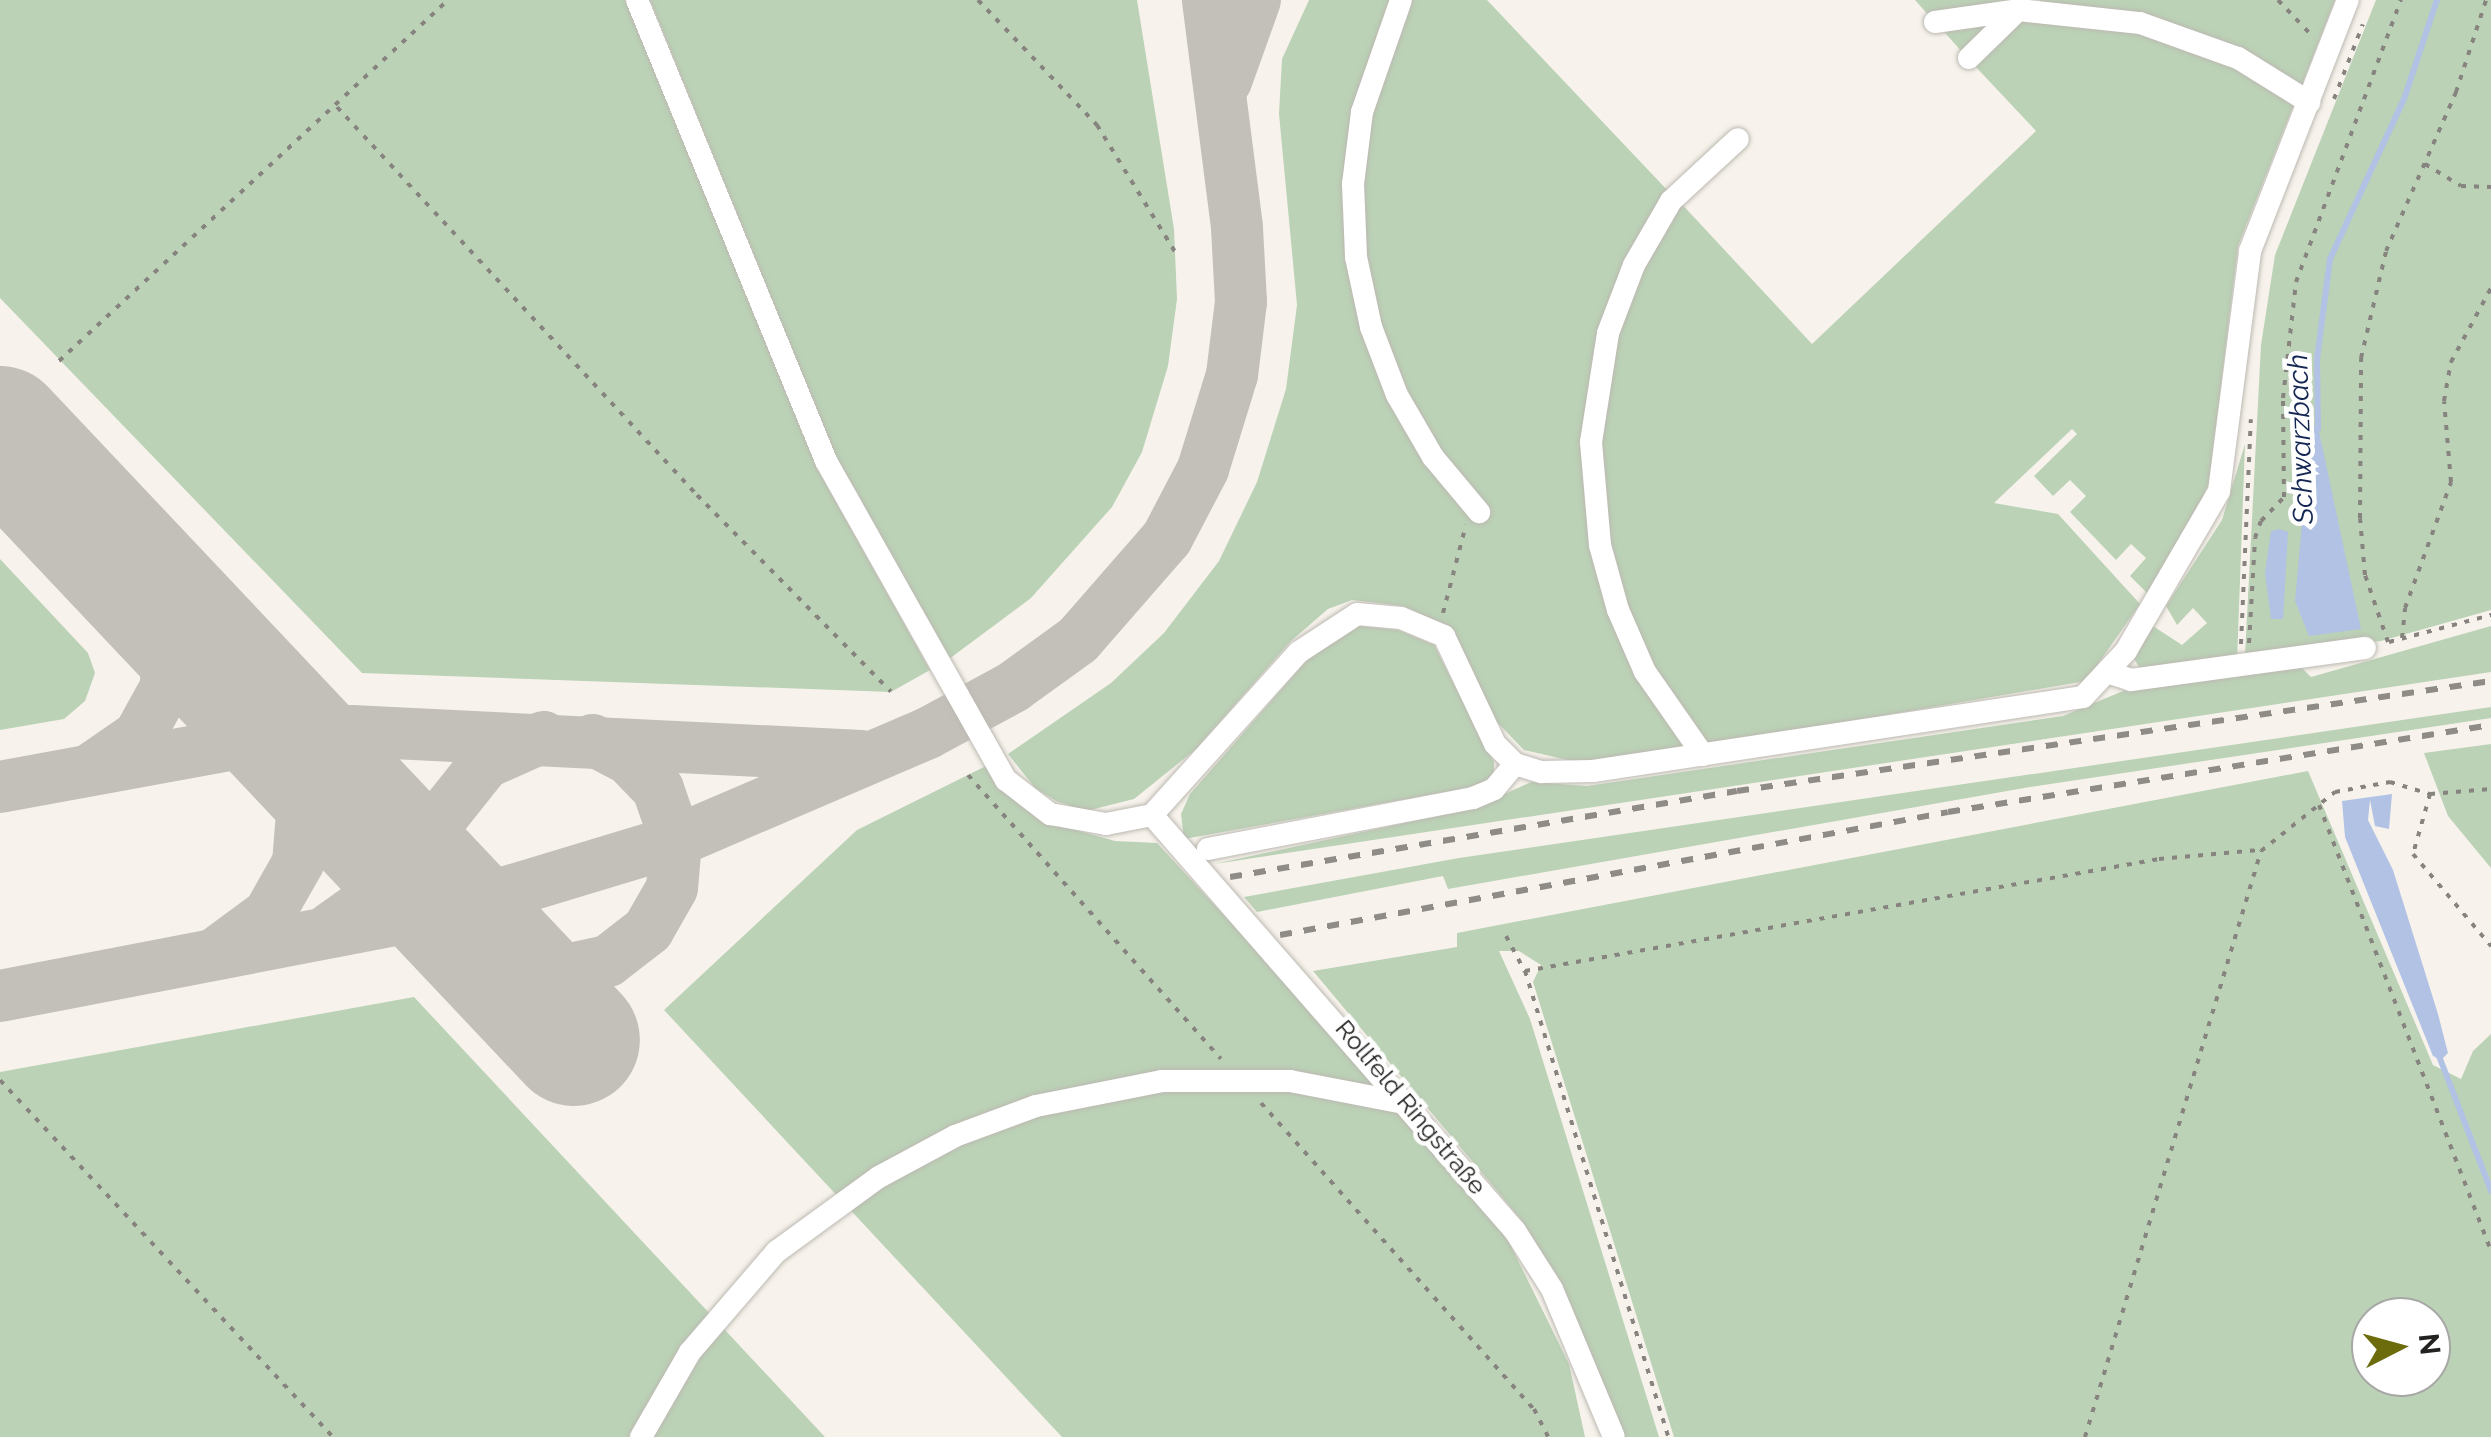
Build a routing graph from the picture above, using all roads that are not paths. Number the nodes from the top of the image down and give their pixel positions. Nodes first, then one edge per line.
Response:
1 (638, 0) edge
2 (1401, 0) edge
3 (2024, 5) edge
4 (2357, 7) edge
5 (1935, 22) dead end
6 (1969, 58) dead end
7 (2310, 102) junction
8 (1738, 139) dead end
9 (1476, 508) road end
10 (2376, 645) road end
11 (2110, 673) junction
12 (1703, 755) junction
13 (1515, 764) junction
14 (1152, 814) junction
15 (1208, 849) dead end
16 (1409, 1104) junction
17 (641, 1437) edge
18 (1614, 1437) edge

1 - 14 lane
2 - 9 lane
3 - 5 lane
3 - 6 lane
3 - 7 lane
4 - 7 lane
7 - 11 lane
8 - 12 lane
10 - 11 lane
11 - 12 lane
12 - 13 lane
13 - 14 lane
13 - 15 lane
14 - 16 lane, Rollfeld Ringstraße
16 - 17 lane
16 - 18 lane, Rollfeld Ringstraße

